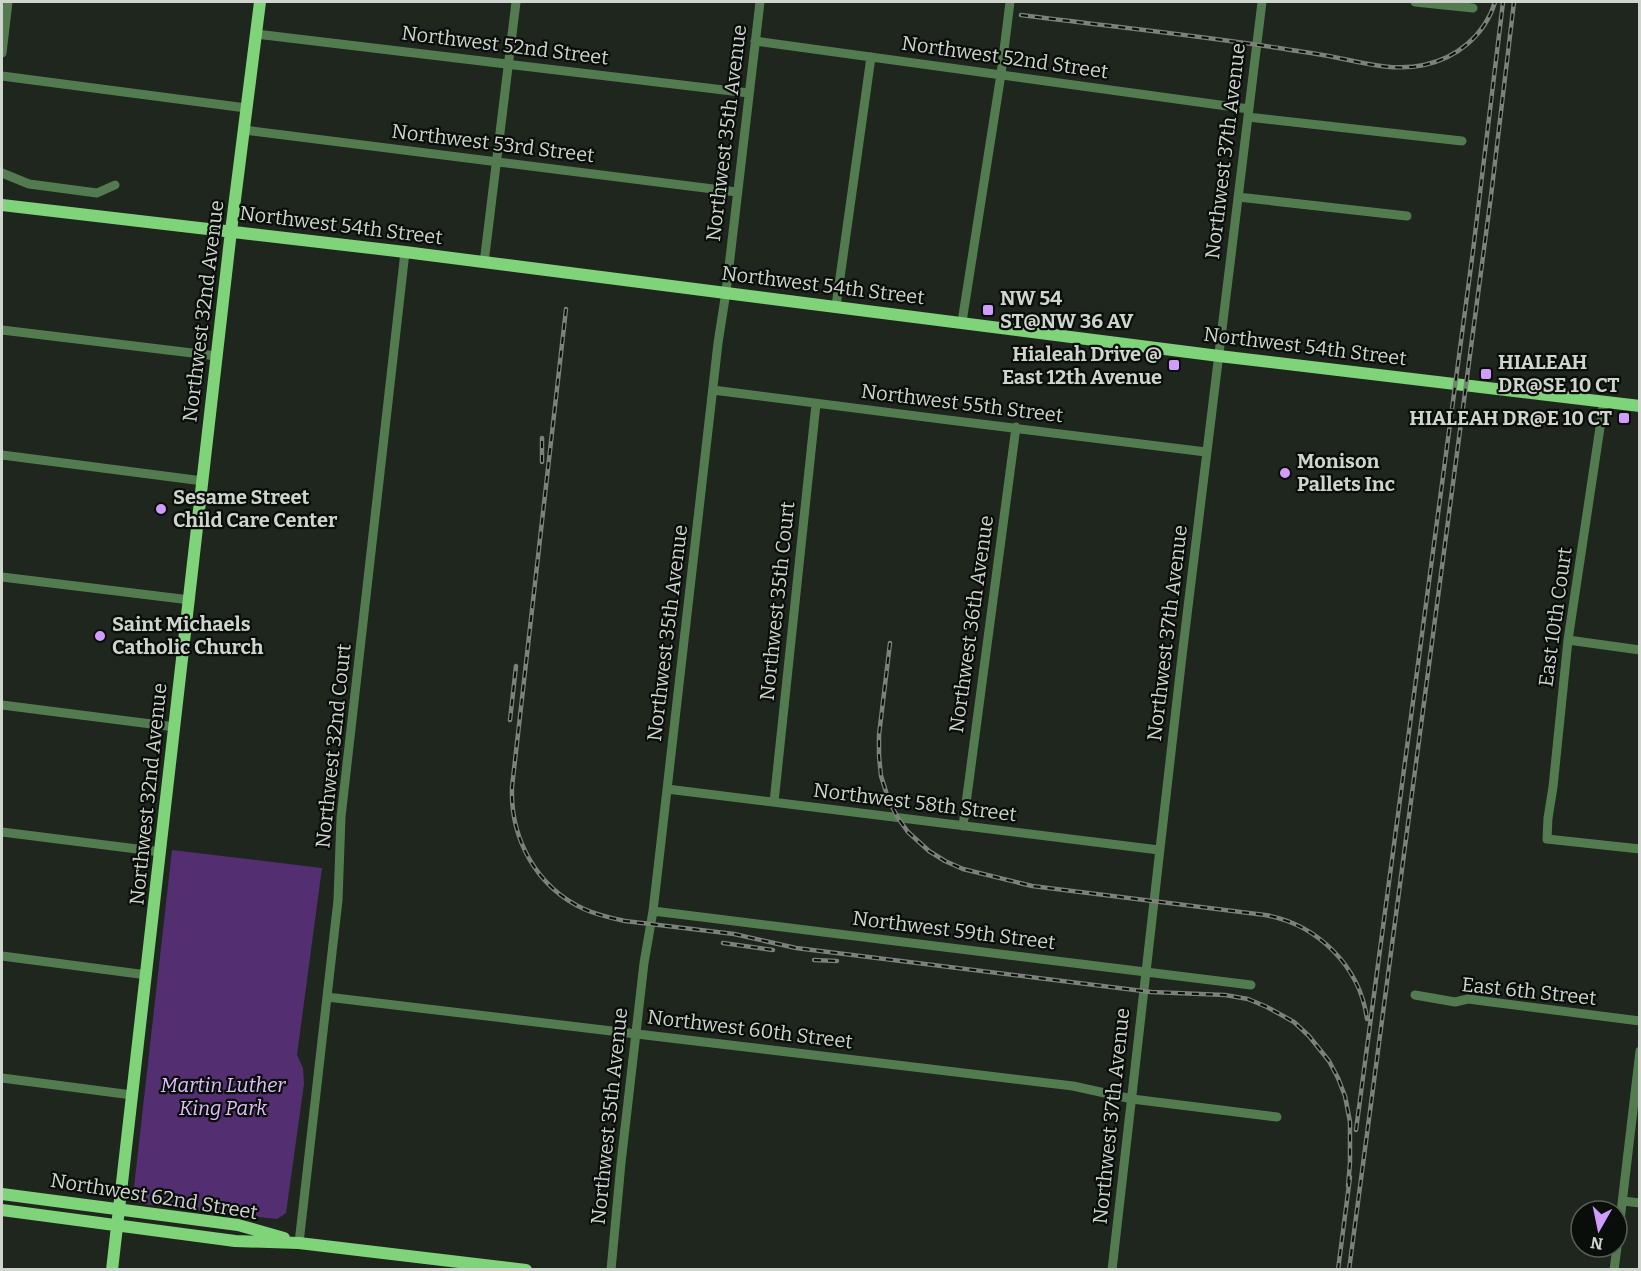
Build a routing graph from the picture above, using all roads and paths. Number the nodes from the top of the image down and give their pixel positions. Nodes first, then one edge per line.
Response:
1 (8, 2) edge
2 (260, 2) edge
3 (516, 2) edge
4 (760, 2) edge
5 (1010, 2) edge
6 (1262, 2) edge
7 (1415, 2) edge
8 (1473, 8) dead end
9 (256, 34) junction
10 (756, 41) junction
11 (2, 53) edge
12 (871, 57) junction
13 (508, 63) junction
14 (1000, 74) junction
15 (2, 76) edge
16 (749, 93) junction
17 (246, 108) junction
18 (1249, 113) junction
19 (244, 130) junction
20 (1462, 141) dead end
21 (497, 162) junction
22 (2, 173) edge
23 (115, 185) dead end
24 (737, 192) junction
25 (1238, 197) junction
26 (2, 205) edge
27 (1407, 216) dead end
28 (231, 231) junction
29 (405, 252) junction
30 (484, 263) junction
31 (726, 292) junction
32 (836, 306) junction
33 (962, 322) junction
34 (2, 330) edge
35 (217, 356) junction
36 (1219, 356) junction
37 (713, 390) junction
38 (1604, 401) junction
39 (816, 404) junction
40 (1640, 406) edge
41 (1016, 427) junction
42 (1206, 452) junction
43 (2, 455) edge
44 (203, 480) junction
45 (2, 577) edge
46 (189, 600) junction
47 (1568, 640) junction
48 (1640, 650) edge
49 (2, 705) edge
50 (175, 727) junction
51 (667, 789) junction
52 (774, 802) junction
53 (963, 826) junction
54 (2, 832) edge
55 (1640, 849) edge
56 (1159, 850) junction
57 (161, 852) junction
58 (653, 911) junction
59 (2, 956) edge
60 (1145, 972) junction
61 (147, 975) junction
62 (1251, 985) dead end
63 (1414, 995) dead end
64 (327, 997) junction
65 (1640, 1021) edge
66 (636, 1033) junction
67 (1640, 1051) edge
68 (2, 1078) edge
69 (132, 1095) junction
70 (1132, 1099) junction
71 (1277, 1117) dead end
72 (2, 1194) edge
73 (1623, 1199) edge
74 (119, 1209) junction
75 (2, 1210) edge
76 (118, 1225) junction
77 (299, 1243) junction
78 (112, 1269) edge
79 (526, 1269) edge
80 (611, 1269) edge
81 (1112, 1269) edge

1 - 11 street
2 - 9 main road, Northwest 32nd Avenue
3 - 13 street
4 - 10 street, Northwest 35th Avenue
5 - 14 street
6 - 18 street, Northwest 37th Avenue
7 - 8 street
9 - 13 street, Northwest 52nd Street
9 - 17 main road, Northwest 32nd Avenue
10 - 12 street, Northwest 52nd Street
10 - 16 street, Northwest 35th Avenue
12 - 14 street, Northwest 52nd Street
12 - 32 street
13 - 16 street, Northwest 52nd Street
13 - 21 street
14 - 18 street, Northwest 52nd Street
14 - 33 street
15 - 17 street
16 - 24 street, Northwest 35th Avenue
17 - 19 main road, Northwest 32nd Avenue
18 - 20 street, Northwest 52nd Street
18 - 25 street, Northwest 37th Avenue
19 - 21 street, Northwest 53rd Street
19 - 28 main road, Northwest 32nd Avenue
21 - 24 street, Northwest 53rd Street
21 - 30 street
22 - 23 street
24 - 31 street, Northwest 35th Avenue
25 - 27 street
25 - 36 street, Northwest 37th Avenue
26 - 28 main road, Northwest 54th Street
28 - 29 main road, Northwest 54th Street
28 - 35 main road, Northwest 32nd Avenue
29 - 30 main road, Northwest 54th Street
29 - 64 street, Northwest 32nd Court
30 - 31 main road, Northwest 54th Street
31 - 32 main road, Northwest 54th Street
31 - 37 street, Northwest 35th Avenue
32 - 33 main road, Northwest 54th Street
33 - 36 main road, Northwest 54th Street
34 - 35 street
35 - 44 main road, Northwest 32nd Avenue
36 - 38 main road, Northwest 54th Street
36 - 42 street, Northwest 37th Avenue
37 - 39 street, Northwest 55th Street
37 - 51 street, Northwest 35th Avenue
38 - 40 main road, Northwest 54th Street
38 - 47 street, East 10th Court
39 - 41 street, Northwest 55th Street
39 - 52 street, Northwest 35th Court
41 - 42 street, Northwest 55th Street
41 - 53 street, Northwest 36th Avenue
42 - 56 street, Northwest 37th Avenue
43 - 44 street
44 - 46 main road, Northwest 32nd Avenue
45 - 46 street
46 - 50 main road, Northwest 32nd Avenue
47 - 48 street
47 - 55 street, East 10th Court
49 - 50 street
50 - 57 main road, Northwest 32nd Avenue
51 - 52 street, Northwest 58th Street
51 - 58 street, Northwest 35th Avenue
52 - 53 street, Northwest 58th Street
53 - 56 street, Northwest 58th Street
54 - 57 street
56 - 60 street, Northwest 37th Avenue
57 - 61 main road, Northwest 32nd Avenue
58 - 60 street, Northwest 59th Street
58 - 66 street, Northwest 35th Avenue
59 - 61 street
60 - 62 street, Northwest 59th Street
60 - 70 street, Northwest 37th Avenue
61 - 69 main road, Northwest 32nd Avenue
63 - 65 street, East 6th Street
64 - 66 street, Northwest 60th Street
64 - 77 street, Northwest 32nd Court
66 - 70 street, Northwest 60th Street
66 - 80 street, Northwest 35th Avenue
67 - 73 street
68 - 69 street
69 - 74 main road, Northwest 32nd Avenue
70 - 71 street, Northwest 60th Street
70 - 81 street, Northwest 37th Avenue
72 - 74 main road, Northwest 62nd Street
74 - 76 main road, Northwest 32nd Avenue
74 - 77 main road, Northwest 62nd Street
75 - 76 main road, Northwest 62nd Street
76 - 77 main road, Northwest 62nd Street
76 - 78 main road, Northwest 32nd Avenue
77 - 79 main road, Northwest 62nd Street

